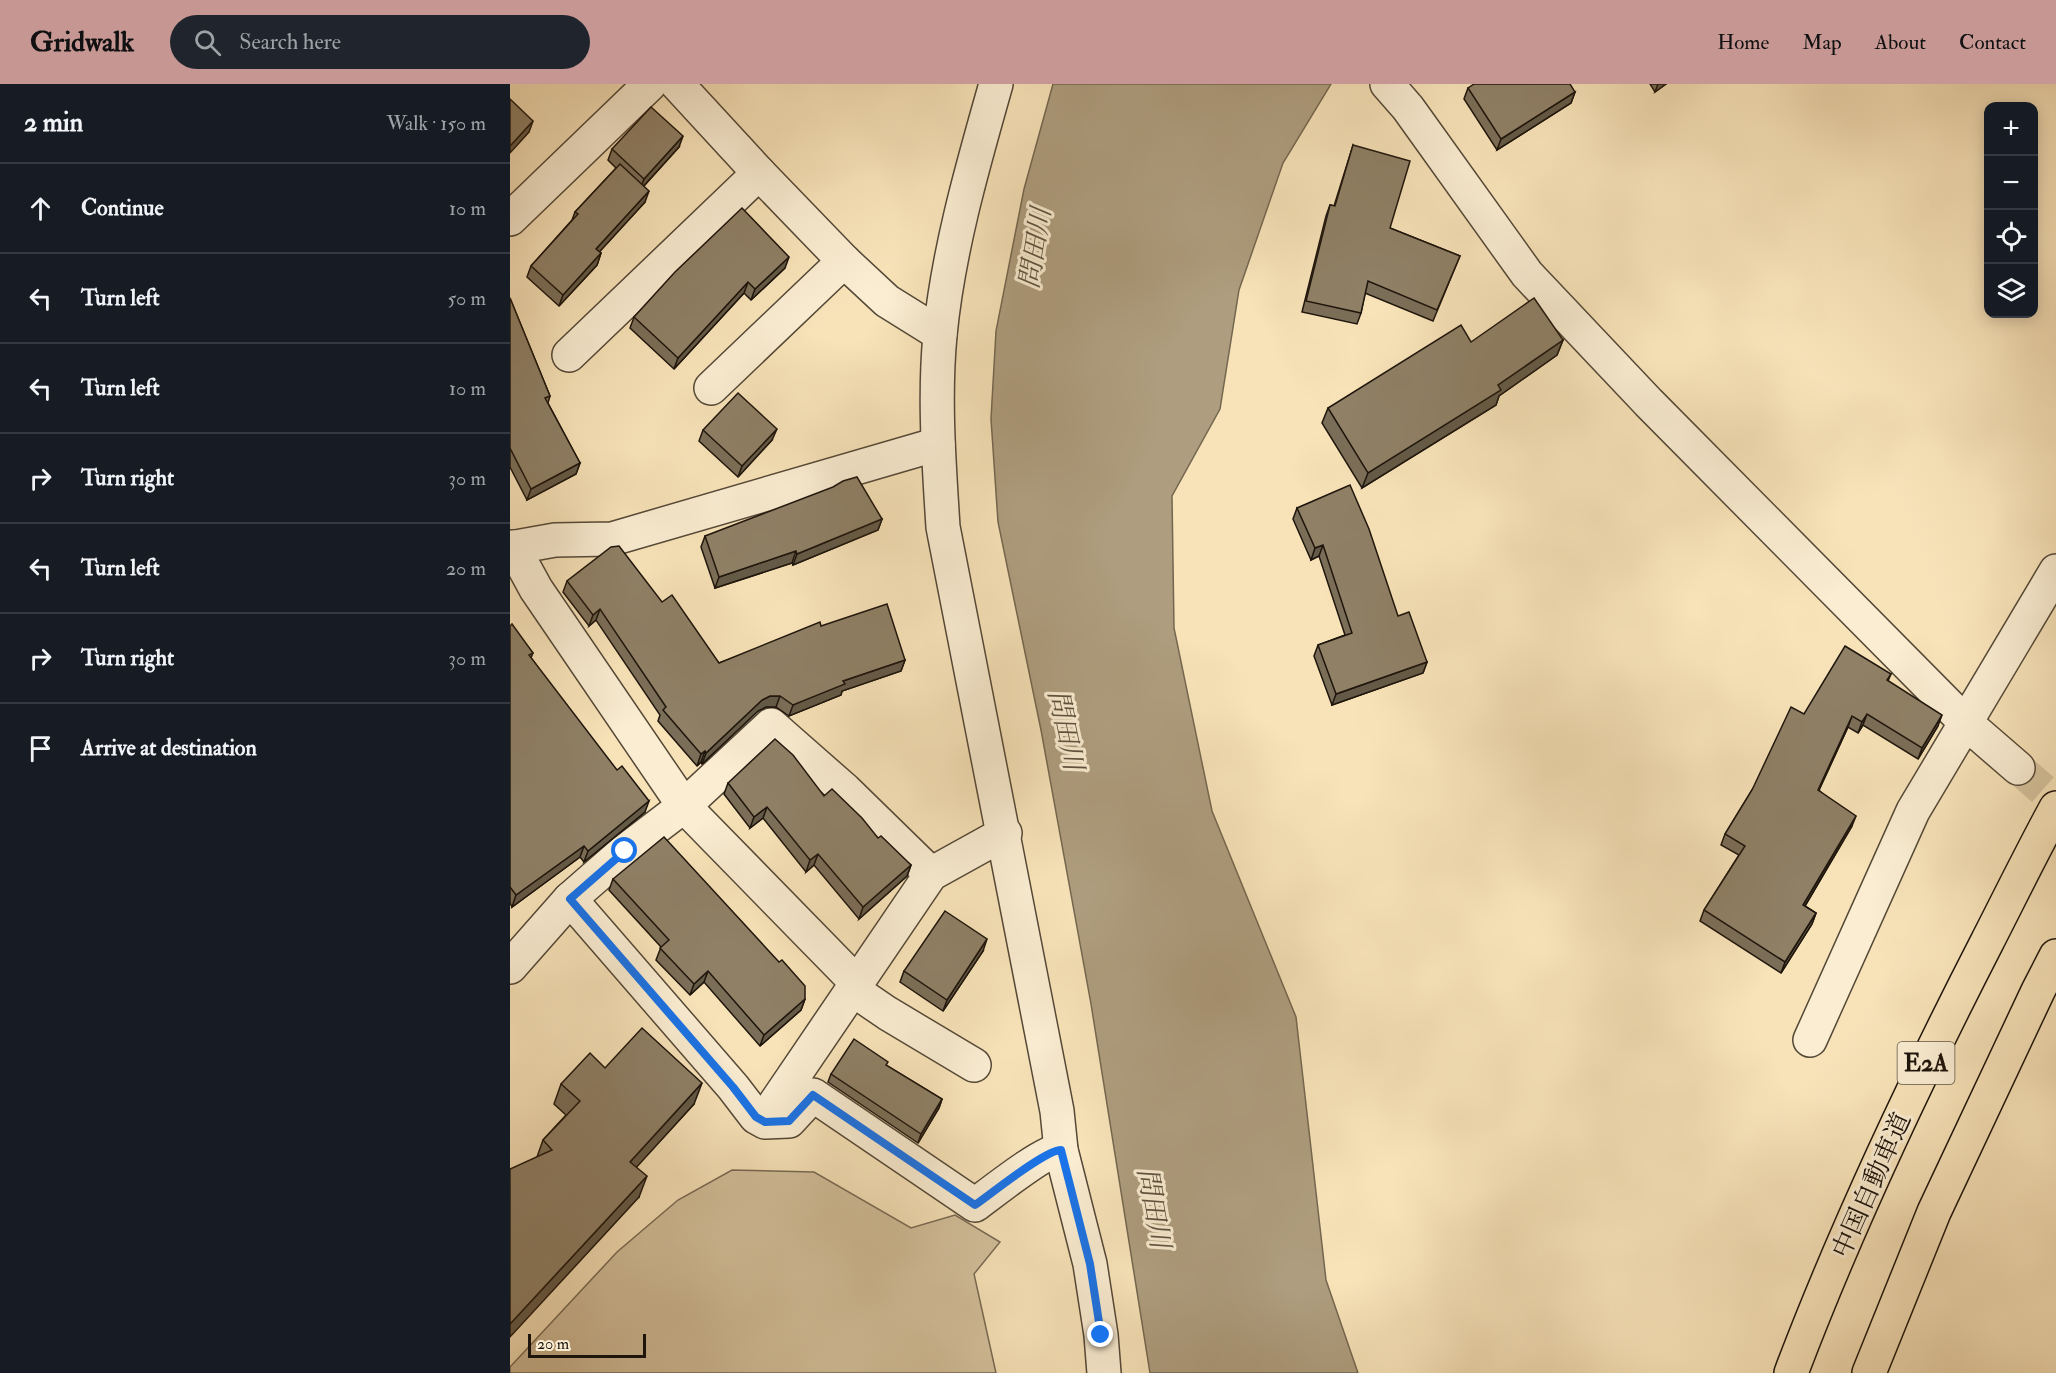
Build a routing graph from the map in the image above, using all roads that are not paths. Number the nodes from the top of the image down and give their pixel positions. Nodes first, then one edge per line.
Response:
1 (650, 84) edge
2 (677, 84) edge
3 (996, 84) edge
4 (1387, 84) edge
5 (759, 173) junction
6 (510, 219) edge
7 (844, 261) junction
8 (940, 334) junction
9 (569, 356) dead end
10 (711, 388) dead end
11 (938, 444) junction
12 (512, 548) edge
13 (2056, 571) edge
14 (1966, 723) junction
15 (2018, 768) tunnel mouth
16 (684, 806) junction
17 (2056, 808) edge
18 (1005, 833) junction
19 (931, 874) junction
20 (570, 899) junction
21 (2056, 956) edge
22 (510, 967) edge
23 (855, 986) junction
24 (1810, 1040) dead end
25 (974, 1065) dead end
26 (774, 1105) dead end
27 (1061, 1150) junction
28 (1872, 1365) edge
29 (1104, 1373) edge
30 (1791, 1373) edge

1 - 6 street
2 - 5 street
3 - 8 street
4 - 14 street
5 - 7 street
5 - 9 street
7 - 8 street
7 - 10 street
8 - 11 street
11 - 12 street
11 - 18 street
12 - 16 street
13 - 14 street
14 - 15 street
14 - 24 street
16 - 19 street
16 - 20 street
16 - 23 street
17 - 30 highway, 中国自動車道 / E2A
18 - 19 street
18 - 27 street
19 - 23 street
20 - 22 street
20 - 27 street
21 - 28 highway, E2A
23 - 25 street
23 - 26 street
27 - 29 street

